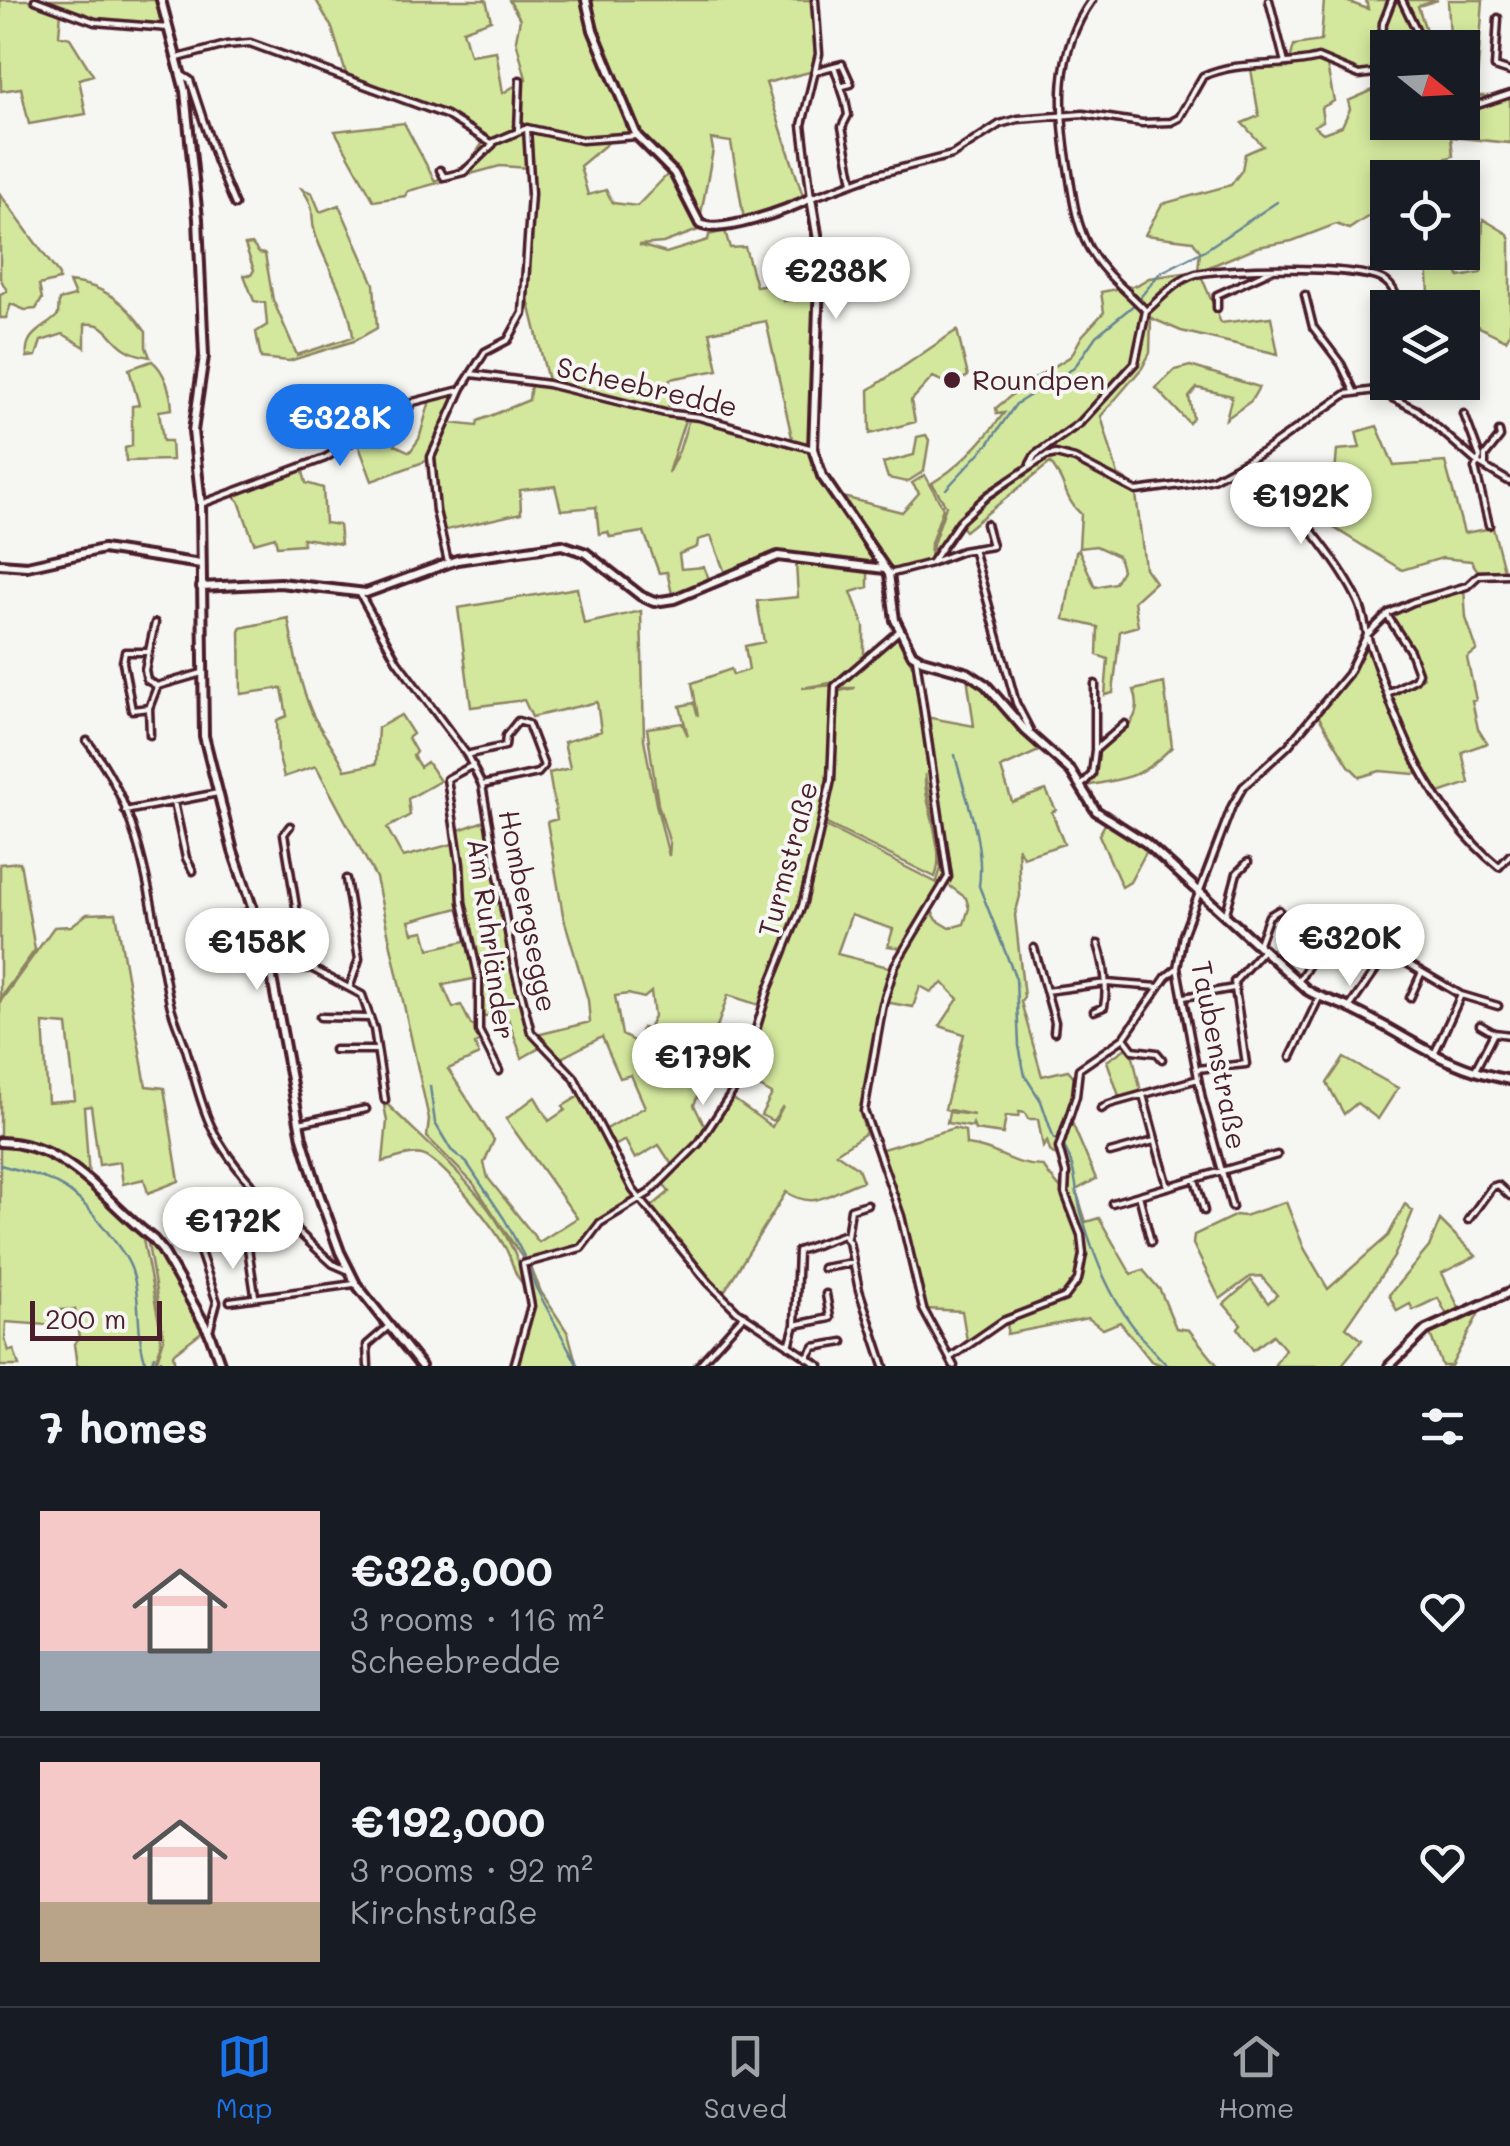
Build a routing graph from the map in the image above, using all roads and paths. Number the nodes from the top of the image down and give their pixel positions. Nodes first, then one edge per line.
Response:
1 (35, 0) edge
2 (161, 0) edge
3 (586, 0) edge
4 (815, 0) edge
5 (1092, 0) edge
6 (1269, 0) edge
7 (1392, 0) edge
8 (1402, 0) edge
9 (1498, 18) dead end
10 (168, 28) junction
11 (1416, 30) edge
12 (178, 58) junction
13 (1286, 64) junction
14 (816, 71) junction
15 (1510, 72) edge
16 (182, 74) junction
17 (520, 80) dead end
18 (1510, 94) edge
19 (1480, 104) edge
20 (1060, 114) junction
21 (527, 128) junction
22 (518, 130) junction
23 (638, 137) junction
24 (493, 144) junction
25 (440, 170) dead end
26 (852, 182) junction
27 (811, 198) junction
28 (235, 205) dead end
29 (1274, 269) junction
30 (1392, 290) edge
31 (1306, 295) dead end
32 (1217, 308) dead end
33 (1146, 312) junction
34 (471, 374) junction
35 (460, 390) junction
36 (1370, 390) edge
37 (1354, 391) junction
38 (1396, 400) edge
39 (1464, 414) dead end
40 (1502, 444) dead end
41 (813, 450) junction
42 (1478, 463) junction
43 (1030, 464) junction
44 (1236, 467) junction
45 (1484, 467) junction
46 (1510, 482) edge
47 (201, 508) junction
48 (986, 524) dead end
49 (1489, 525) dead end
50 (973, 549) junction
51 (448, 562) junction
52 (931, 563) junction
53 (0, 564) edge
54 (201, 564) junction
55 (888, 572) junction
56 (1509, 574) edge
57 (202, 587) junction
58 (360, 594) junction
59 (1387, 615) junction
60 (155, 623) dead end
61 (900, 630) junction
62 (1367, 635) junction
63 (148, 652) junction
64 (916, 658) junction
65 (202, 674) junction
66 (1096, 684) dead end
67 (157, 686) junction
68 (1388, 693) junction
69 (149, 708) junction
70 (1125, 724) dead end
71 (1032, 734) junction
72 (150, 735) dead end
73 (87, 741) dead end
74 (1095, 750) junction
75 (467, 755) junction
76 (473, 765) junction
77 (482, 785) junction
78 (1082, 785) junction
79 (218, 793) junction
80 (174, 802) junction
81 (125, 811) junction
82 (290, 826) dead end
83 (1510, 855) edge
84 (1248, 862) dead end
85 (194, 871) dead end
86 (346, 879) dead end
87 (1199, 888) junction
88 (252, 910) junction
89 (1279, 910) dead end
90 (1226, 913) junction
91 (199, 931) dead end
92 (1098, 944) dead end
93 (1261, 946) junction
94 (1034, 948) dead end
95 (1318, 950) dead end
96 (306, 967) junction
97 (1177, 968) junction
98 (272, 972) junction
99 (1422, 972) junction
100 (1298, 982) junction
101 (1106, 983) junction
102 (1234, 985) junction
103 (350, 986) junction
104 (1159, 987) junction
105 (1046, 991) junction
106 (1462, 994) junction
107 (1184, 997) junction
108 (1320, 998) junction
109 (1410, 998) dead end
110 (1498, 1006) dead end
111 (1350, 1008) junction
112 (1094, 1012) dead end
113 (320, 1017) dead end
114 (371, 1018) junction
115 (1480, 1026) dead end
116 (1054, 1032) dead end
117 (1494, 1033) junction
118 (1510, 1035) edge
119 (1124, 1038) junction
120 (334, 1050) dead end
121 (376, 1050) junction
122 (1433, 1056) junction
123 (1291, 1058) dead end
124 (1162, 1059) dead end
125 (1197, 1068) junction
126 (499, 1071) dead end
127 (1474, 1073) junction
128 (1198, 1079) junction
129 (1510, 1080) edge
130 (1143, 1095) junction
131 (385, 1100) dead end
132 (366, 1109) dead end
133 (1102, 1109) dead end
134 (300, 1123) junction
135 (0, 1142) edge
136 (1154, 1142) junction
137 (1270, 1150) dead end
138 (1110, 1153) dead end
139 (1222, 1172) junction
140 (1195, 1179) junction
141 (1168, 1186) junction
142 (1139, 1195) junction
143 (1510, 1196) edge
144 (639, 1200) junction
145 (1112, 1203) dead end
146 (866, 1204) dead end
147 (1232, 1206) dead end
148 (1204, 1211) dead end
149 (1468, 1220) dead end
150 (192, 1225) dead end
151 (847, 1237) junction
152 (247, 1241) dead end
153 (1150, 1242) dead end
154 (853, 1262) junction
155 (823, 1268) dead end
156 (349, 1271) junction
157 (356, 1284) junction
158 (1510, 1292) edge
159 (826, 1294) dead end
160 (256, 1296) junction
161 (230, 1301) dead end
162 (744, 1315) junction
163 (795, 1325) junction
164 (389, 1326) junction
165 (208, 1332) junction
166 (844, 1342) dead end
167 (789, 1346) junction
168 (806, 1357) junction
169 (951, 1363) edge
170 (220, 1366) edge
171 (368, 1366) edge
172 (420, 1366) edge
173 (514, 1366) edge
174 (698, 1366) edge
175 (798, 1366) edge
176 (820, 1366) edge
177 (884, 1366) edge
178 (1388, 1366) edge

1 - 10 street
2 - 10 street
3 - 23 street
4 - 14 street
5 - 20 street
6 - 13 street
7 - 13 street
8 - 11 street
9 - 15 street
10 - 12 street
12 - 16 street
12 - 24 street
13 - 20 street
14 - 26 street
14 - 27 street
16 - 28 street
16 - 47 street
17 - 22 street
18 - 19 street
20 - 26 street
20 - 33 street
21 - 22 street
21 - 23 street
21 - 34 street
22 - 24 street
23 - 27 street
24 - 25 street
26 - 27 street
27 - 41 street
29 - 30 street
29 - 32 street
29 - 33 street
31 - 37 street
33 - 43 street
34 - 35 street
34 - 41 street, Scheebredde
35 - 47 street
35 - 51 street
36 - 37 street
37 - 44 street
38 - 42 street
39 - 42 street
40 - 45 street
41 - 55 street
42 - 45 street
42 - 49 street
43 - 44 street
43 - 52 street
44 - 62 street
45 - 46 street
47 - 54 street
48 - 50 street
50 - 52 street
50 - 71 street
51 - 55 street
51 - 58 street
52 - 55 street
53 - 54 street
54 - 57 street
55 - 61 street
56 - 59 street
57 - 58 street
57 - 65 street
58 - 75 street, Hombergsegge
59 - 62 street, Taubenstraße
59 - 68 street
60 - 63 street
61 - 64 street
61 - 144 street, Turmstraße
62 - 68 street
62 - 87 street, Taubenstraße
63 - 67 street
63 - 69 street
64 - 71 street
64 - 169 street
65 - 67 street
65 - 79 street
66 - 74 street
67 - 69 street
68 - 83 street
69 - 72 street
70 - 74 street
71 - 78 street
73 - 81 street
74 - 78 street
75 - 76 street, Hombergsegge
75 - 77 street, Hombergsegge
76 - 77 street, Hombergsegge
76 - 126 street, Am Ruhrländer
77 - 144 street, Hombergsegge
78 - 87 street
79 - 80 street
79 - 88 street
80 - 81 street
80 - 85 street
81 - 156 street
82 - 96 street
84 - 90 street
86 - 103 street
87 - 90 street
87 - 97 street, Taubenstraße
88 - 91 street
88 - 98 street
89 - 93 street
90 - 93 street
92 - 101 street
93 - 100 street
93 - 102 street
94 - 105 street
95 - 100 street
96 - 98 street
96 - 103 street
97 - 104 street
97 - 107 street, Taubenstraße
98 - 134 street
99 - 106 street
99 - 109 street
99 - 111 street
100 - 108 street
101 - 104 street
101 - 105 street
101 - 112 street
102 - 107 street
102 - 125 street
103 - 114 street
104 - 119 street
105 - 116 street
106 - 110 street
106 - 122 street
107 - 125 street, Taubenstraße
108 - 111 street
108 - 123 street
111 - 122 street
113 - 114 street
114 - 121 street
115 - 117 street
117 - 118 street
117 - 127 street
119 - 124 street
119 - 169 street
120 - 121 street
121 - 131 street
122 - 127 street
125 - 128 street, Taubenstraße
127 - 129 street
128 - 130 street
128 - 139 street, Taubenstraße
130 - 133 street
130 - 136 street
132 - 134 street
134 - 156 street
135 - 165 street
136 - 138 street
136 - 141 street
137 - 139 street, Taubenstraße
139 - 140 street
139 - 147 street, Taubenstraße
140 - 141 street
140 - 148 street
141 - 142 street
142 - 145 street
142 - 153 street
143 - 149 street
144 - 162 street, Hombergsegge
144 - 173 street, Turmstraße
146 - 151 street
150 - 165 street
151 - 154 street
151 - 163 street
152 - 160 street
154 - 155 street
154 - 177 street
156 - 157 street
157 - 160 street
157 - 164 street
158 - 178 street
159 - 163 street
160 - 161 street
162 - 167 street, Hombergsegge
162 - 174 street
163 - 167 street
164 - 171 street
164 - 172 street
165 - 170 street
166 - 168 street
167 - 168 street, Hombergsegge
168 - 175 street
168 - 176 street, Hombergsegge

